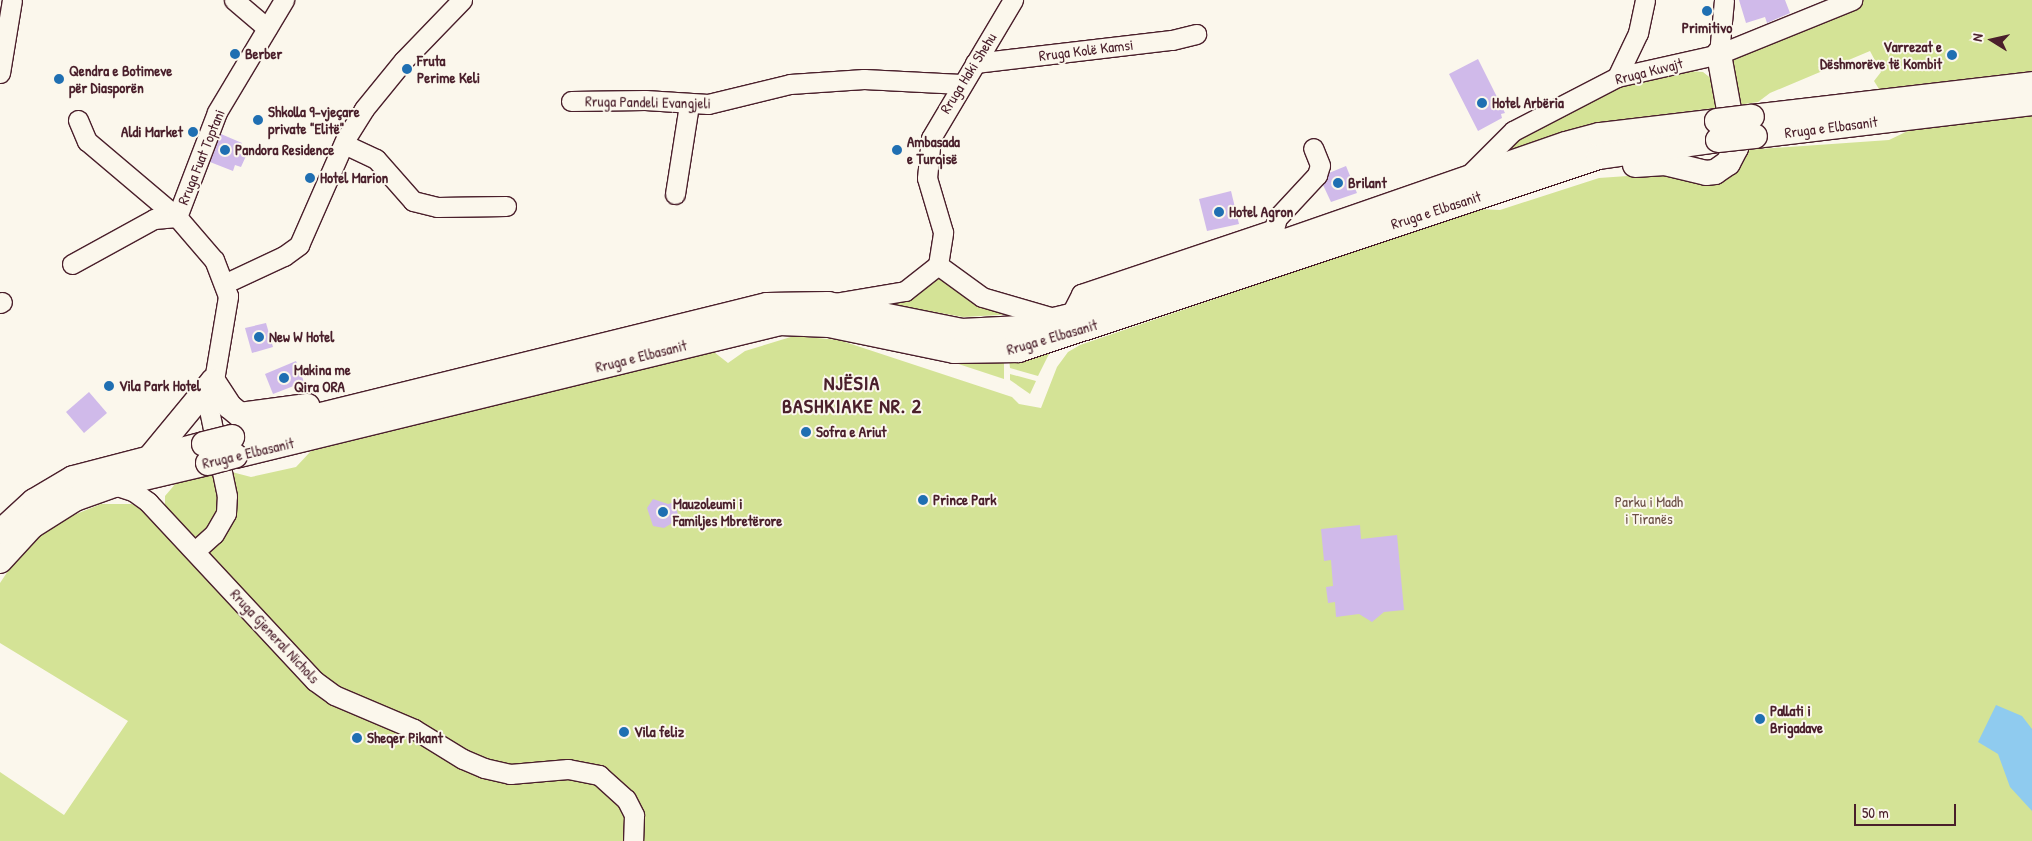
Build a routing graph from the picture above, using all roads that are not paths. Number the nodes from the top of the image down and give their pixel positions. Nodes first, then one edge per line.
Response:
1 (12, 0) edge
2 (234, 0) edge
3 (284, 0) edge
4 (462, 0) edge
5 (1013, 0) edge
6 (1645, 0) edge
7 (1724, 0) edge
8 (1845, 2) edge
9 (267, 28) junction
10 (1196, 34) dead end
11 (1719, 54) junction
12 (975, 63) junction
13 (0, 73) edge
14 (1617, 77) junction
15 (961, 84) junction
16 (2032, 84) edge
17 (571, 101) dead end
18 (2032, 103) edge
19 (689, 105) junction
20 (78, 120) dead end
21 (1754, 126) junction
22 (1718, 130) junction
23 (344, 144) junction
24 (1313, 148) dead end
25 (1551, 172) junction
26 (1462, 182) junction
27 (675, 194) dead end
28 (506, 206) dead end
29 (177, 217) junction
30 (1277, 235) junction
31 (72, 264) dead end
32 (938, 265) junction
33 (226, 284) junction
34 (828, 304) junction
35 (1063, 318) junction
36 (213, 382) junction
37 (348, 407) junction
38 (233, 447) junction
39 (206, 453) junction
40 (152, 455) junction
41 (170, 471) junction
42 (114, 485) junction
43 (154, 507) junction
44 (0, 532) edge
45 (195, 551) junction
46 (0, 561) edge
47 (633, 841) edge

1 - 13 street
2 - 9 street
3 - 9 street, Rruga Fuat Toptani
4 - 23 street
5 - 12 street, Rruga Haki Shehu
6 - 14 street
7 - 11 street
8 - 11 street, Rruga Kuvajt
9 - 29 street, Rruga Fuat Toptani
10 - 12 street, Rruga Kolë Kamsi
11 - 14 street, Rruga Kuvajt
11 - 25 main road
12 - 15 street, Rruga Haki Shehu
14 - 26 street, Rruga Kuvajt
15 - 19 street, Rruga Pandeli Evangjeli
15 - 32 street, Rruga Haki Shehu
16 - 21 main road, Rruga e Elbasanit
17 - 19 street, Rruga Pandeli Evangjeli
18 - 21 main road, Rruga e Elbasanit
19 - 27 street
20 - 29 street
21 - 22 main road, Rruga e Elbasanit, bridge
22 - 25 main road, Rruga e Elbasanit
22 - 26 main road, Rruga e Elbasanit
23 - 28 street
23 - 33 street
24 - 30 street
25 - 38 main road, Rruga e Elbasanit
26 - 30 main road, Rruga e Elbasanit
29 - 31 street
29 - 33 street, Rruga Fuat Toptani
30 - 35 main road, Rruga e Elbasanit
32 - 34 street
32 - 35 street
33 - 36 street
34 - 35 main road, Rruga e Elbasanit
34 - 37 main road, Rruga e Elbasanit
36 - 37 main road
36 - 40 main road
36 - 45 street
37 - 38 main road, Rruga e Elbasanit
38 - 39 main road, Rruga e Elbasanit, bridge
39 - 40 main road, Rruga e Elbasanit
39 - 41 main road, Rruga e Elbasanit
40 - 44 main road, Rruga e Elbasanit
41 - 42 main road, Rruga e Elbasanit
41 - 43 street
42 - 43 street, Rruga Gjeneral Nichols
42 - 46 main road, Rruga e Elbasanit
43 - 45 street, Rruga Gjeneral Nichols
45 - 47 street, Rruga Gjeneral Nichols

